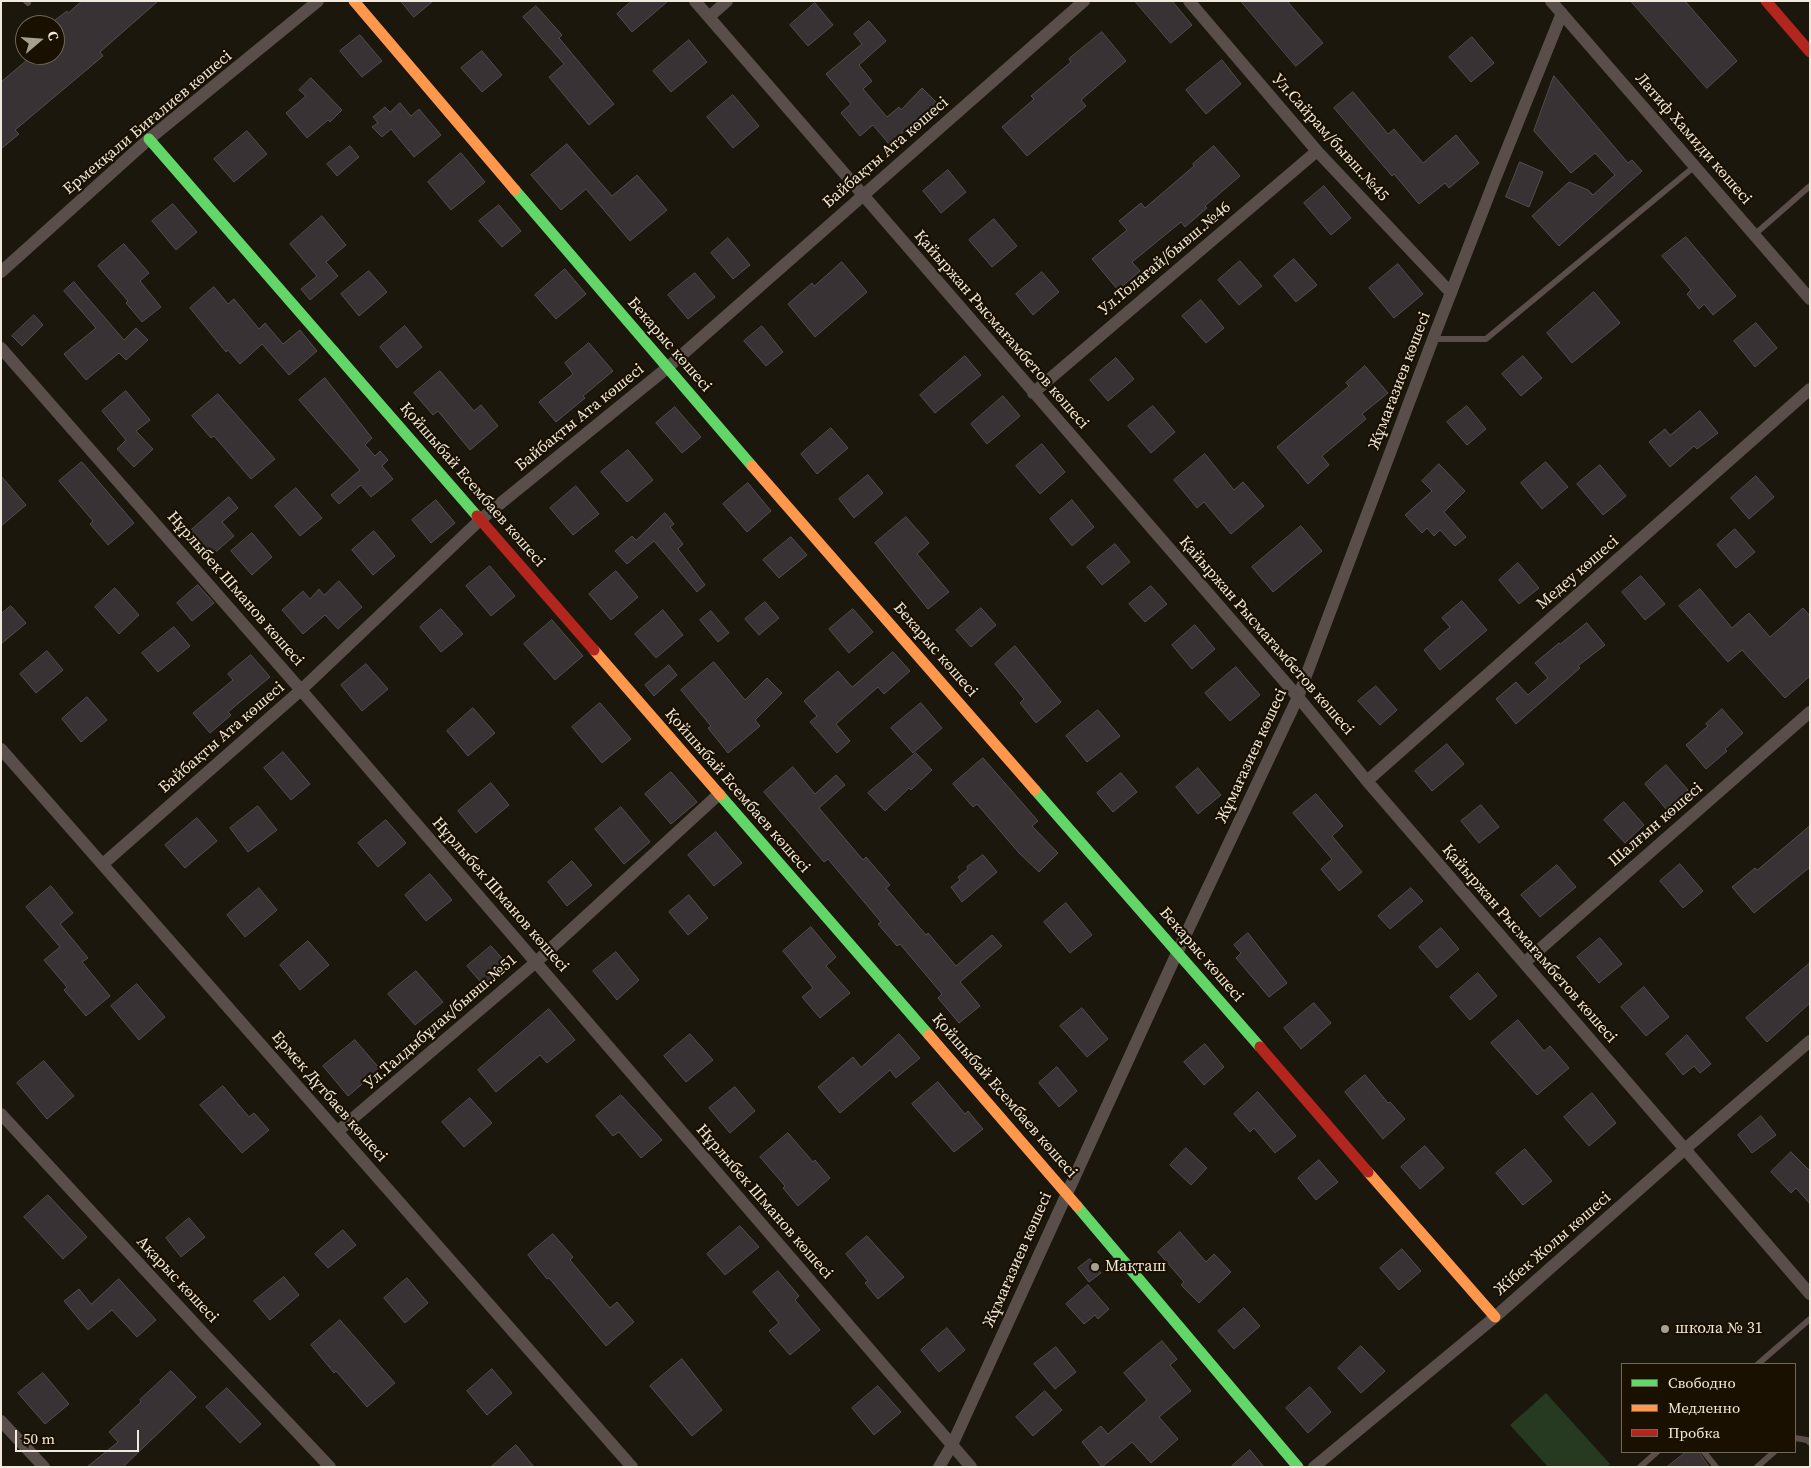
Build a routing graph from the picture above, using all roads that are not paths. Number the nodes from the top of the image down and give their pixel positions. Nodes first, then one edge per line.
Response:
1 (318, 1) edge
2 (354, 1) edge
3 (695, 1) edge
4 (727, 1) edge
5 (1084, 1) edge
6 (1189, 1) edge
7 (1551, 1) edge
8 (1766, 1) edge
9 (1562, 14) junction
10 (709, 17) junction
11 (1810, 52) edge
12 (149, 139) junction
13 (1317, 151) junction
14 (1695, 166) junction
15 (1810, 186) edge
16 (863, 196) junction
17 (1754, 235) junction
18 (1, 272) edge
19 (1451, 293) junction
20 (1810, 299) edge
21 (1433, 339) junction
22 (1, 348) edge
23 (667, 368) junction
24 (1810, 389) edge
25 (1033, 393) junction
26 (480, 520) junction
27 (301, 690) junction
28 (1298, 697) junction
29 (1810, 712) edge
30 (1, 749) edge
31 (1367, 781) junction
32 (719, 794) junction
33 (103, 864) junction
34 (1177, 953) junction
35 (536, 962) junction
36 (1524, 962) junction
37 (1810, 1042) edge
38 (1, 1114) edge
39 (338, 1131) junction
40 (1685, 1149) junction
41 (1066, 1193) junction
42 (1810, 1294) edge
43 (1494, 1317) junction
44 (1810, 1319) edge
45 (1759, 1363) edge
46 (1, 1421) edge
47 (1796, 1438) edge
48 (1810, 1443) edge
49 (952, 1445) junction
50 (1656, 1453) edge
51 (1705, 1453) edge
52 (1773, 1453) edge
53 (44, 1467) edge
54 (330, 1467) edge
55 (632, 1467) edge
56 (939, 1467) edge
57 (971, 1467) edge
58 (1298, 1467) edge
59 (1314, 1467) edge
60 (1640, 1467) edge
61 (1716, 1467) edge
62 (1757, 1467) edge

1 - 12 street, Ермекқали Биғалиев көшесі
2 - 23 main road, Бекарыс көшесі
3 - 10 street, Қайыржан Рысмағамбетов көшесі
4 - 10 street
5 - 16 street, Байбақты Ата көшесі
6 - 13 street, Ул.Сайрам/бывш.№45
7 - 9 street, Латиф Хамиди көшесі
8 - 11 main road
9 - 14 street, Латиф Хамиди көшесі
9 - 19 street, Жұмағазиев көшесі
10 - 16 street, Қайыржан Рысмағамбетов көшесі
12 - 18 street, Ермекқали Биғалиев көшесі
12 - 26 main road, Қойшыбай Есембаев көшесі
13 - 19 street, Ул.Сайрам/бывш.№45
13 - 25 street, Ул.Толағай/бывш.№46
14 - 17 street, Латиф Хамиди көшесі
14 - 21 lane
15 - 17 lane
16 - 23 street, Байбақты Ата көшесі
16 - 25 street, Қайыржан Рысмағамбетов көшесі
17 - 20 street, Латиф Хамиди көшесі
19 - 21 street, Жұмағазиев көшесі
21 - 28 street, Жұмағазиев көшесі
22 - 27 street, Нұрлыбек Шманов көшесі
23 - 26 street, Байбақты Ата көшесі
23 - 34 main road, Бекарыс көшесі
24 - 31 street, Медеу көшесі
25 - 28 street, Қайыржан Рысмағамбетов көшесі
26 - 27 street, Байбақты Ата көшесі
26 - 32 main road, Қойшыбай Есембаев көшесі
27 - 33 street, Байбақты Ата көшесі
27 - 35 street, Нұрлыбек Шманов көшесі
28 - 31 street, Қайыржан Рысмағамбетов көшесі
28 - 34 street, Жұмағазиев көшесі
29 - 36 street, Шалғын көшесі
30 - 33 street, Ермек Дүтбаев көшесi
31 - 36 street, Қайыржан Рысмағамбетов көшесі
32 - 35 street, Ул.Талдыбұлақ/бывш.№51
32 - 41 main road, Қойшыбай Есембаев көшесі
33 - 39 street, Ермек Дүтбаев көшесi
34 - 41 street, Жұмағазиев көшесі
34 - 43 main road, Бекарыс көшесі
35 - 39 street, Ул.Талдыбұлақ/бывш.№51
35 - 49 street, Нұрлыбек Шманов көшесі
36 - 40 street, Қайыржан Рысмағамбетов көшесі
37 - 40 street, Жібек Жолы көшесі
38 - 54 street, Ақарыс көшесi
39 - 55 street, Ермек Дүтбаев көшесi
40 - 42 street, Қайыржан Рысмағамбетов көшесі
40 - 43 street, Жібек Жолы көшесі
41 - 49 street, Жұмағазиев көшесі
41 - 58 main road, Қойшыбай Есембаев көшесі
43 - 59 street, Жібек Жолы көшесі
44 - 45 lane
46 - 53 street
47 - 48 lane
49 - 56 street, Жұмағазиев көшесі
49 - 57 street, Нұрлыбек Шманов көшесі
50 - 60 lane
51 - 61 lane
52 - 62 lane

